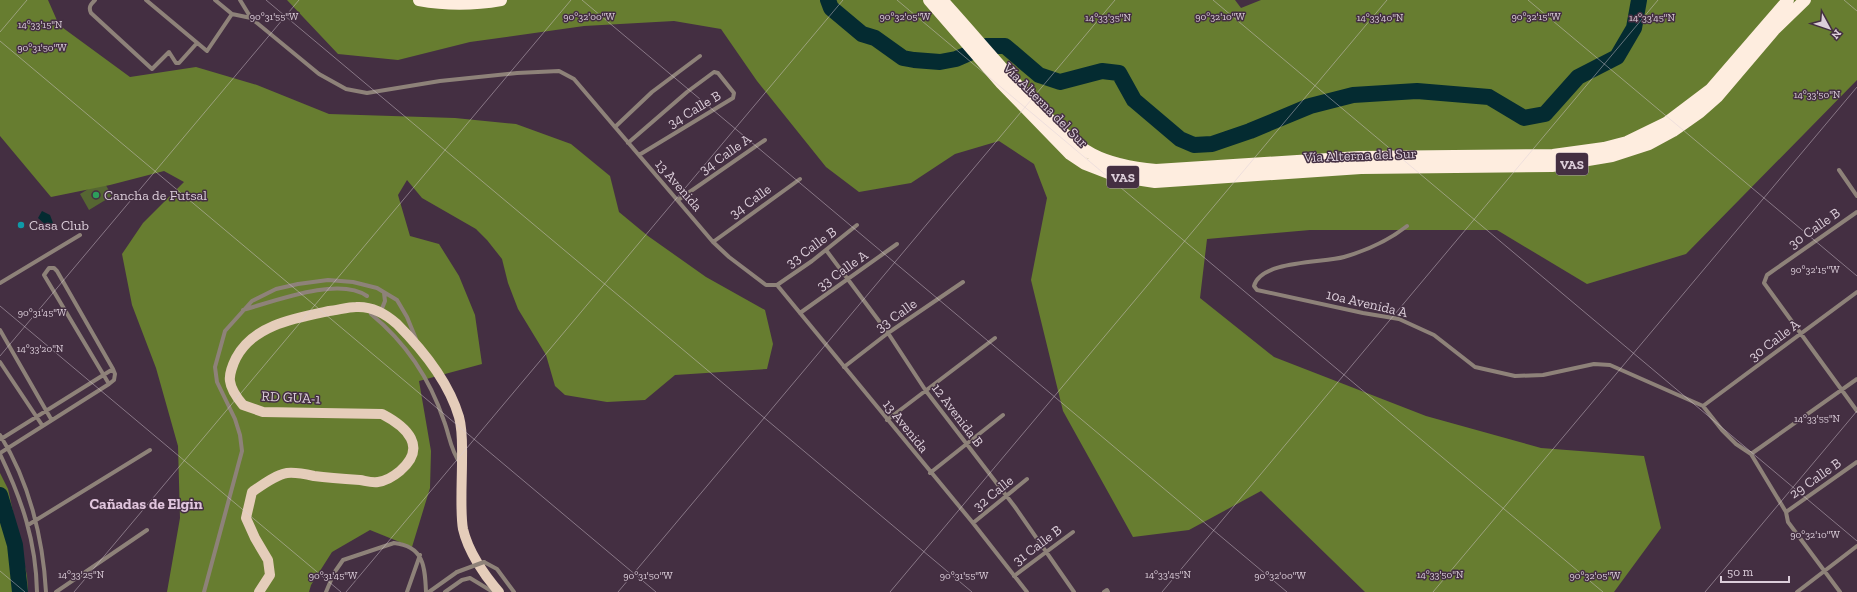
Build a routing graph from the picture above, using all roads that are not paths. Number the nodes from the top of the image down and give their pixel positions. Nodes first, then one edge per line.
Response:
1 (95, 0) edge
2 (146, 0) edge
3 (215, 0) edge
4 (240, 0) edge
5 (419, 0) edge
6 (501, 0) edge
7 (928, 0) edge
8 (942, 0) edge
9 (1788, 0) edge
10 (1805, 0) edge
11 (232, 14) junction
12 (250, 18) junction
13 (966, 35) junction
14 (197, 43) junction
15 (700, 56) dead end
16 (615, 127) junction
17 (765, 140) dead end
18 (628, 143) junction
19 (639, 155) junction
20 (1278, 168) junction
21 (1839, 170) dead end
22 (800, 179) dead end
23 (1857, 196) edge
24 (678, 200) junction
25 (1857, 212) edge
26 (857, 225) dead end
27 (1407, 226) dead end
28 (80, 235) dead end
29 (713, 242) junction
30 (897, 244) dead end
31 (826, 250) junction
32 (848, 279) junction
33 (962, 282) dead end
34 (0, 283) edge
35 (776, 285) junction
36 (1857, 292) edge
37 (384, 293) junction
38 (367, 296) dead end
39 (243, 310) junction
40 (376, 313) junction
41 (800, 313) junction
42 (0, 330) edge
43 (888, 333) junction
44 (1801, 334) junction
45 (995, 338) dead end
46 (421, 350) junction
47 (0, 362) edge
48 (844, 367) junction
49 (113, 370) junction
50 (104, 376) junction
51 (1857, 379) edge
52 (109, 384) junction
53 (1842, 390) junction
54 (926, 391) junction
55 (1703, 406) junction
56 (1857, 410) edge
57 (47, 411) junction
58 (1003, 415) dead end
59 (37, 417) junction
60 (51, 419) junction
61 (887, 420) junction
62 (42, 425) junction
63 (1, 438) edge
64 (966, 444) junction
65 (8, 447) junction
66 (150, 450) dead end
67 (0, 453) edge
68 (1751, 454) junction
69 (1857, 462) edge
70 (462, 466) junction
71 (930, 473) junction
72 (1027, 479) dead end
73 (1005, 497) junction
74 (1786, 512) junction
75 (36, 522) junction
76 (973, 523) junction
77 (28, 526) junction
78 (147, 530) dead end
79 (1072, 532) dead end
80 (1857, 546) edge
81 (1046, 552) junction
82 (420, 555) junction
83 (1824, 570) junction
84 (1014, 576) junction
85 (37, 592) edge
86 (46, 592) edge
87 (56, 592) edge
88 (204, 592) edge
89 (259, 592) edge
90 (326, 592) edge
91 (407, 592) edge
92 (428, 592) edge
93 (445, 592) edge
94 (493, 592) edge
95 (499, 592) edge
96 (514, 592) edge
97 (1027, 592) edge
98 (1074, 592) edge
99 (1797, 592) edge
100 (1840, 592) edge

1 - 14 street
2 - 14 street
3 - 11 street, 13 Avenida
4 - 12 street
5 - 6 highway
7 - 13 highway, Vía Alterna del Sur / VAS
8 - 13 highway, Vía Alterna del Sur / VAS
9 - 20 highway, Vía Alterna del Sur / VAS
10 - 20 highway, Vía Alterna del Sur / VAS
11 - 12 street, 13 Avenida
11 - 14 street
12 - 16 street, 13 Avenida
13 - 20 highway, Vía Alterna del Sur / VAS
15 - 16 street
16 - 18 street, 13 Avenida
17 - 24 street, 34 Calle A
18 - 19 street, 13 Avenida
18 - 19 street, 34 Calle B
19 - 24 street, 13 Avenida
21 - 23 street
22 - 29 street, 34 Calle
24 - 29 street, 13 Avenida
25 - 44 street, 30 Calle B
26 - 31 street, 33 Calle B
27 - 55 street, 10a Avenida A
28 - 34 street
29 - 35 street, 13 Avenida
30 - 32 street, 33 Calle A
31 - 32 street, 12 Avenida B
31 - 35 street, 33 Calle B
32 - 41 street, 33 Calle A
32 - 43 street, 12 Avenida B
33 - 43 street, 33 Calle
35 - 41 street, 13 Avenida
36 - 44 street, 30 Calle A
37 - 39 street
37 - 40 street
37 - 46 street
38 - 39 street
39 - 88 street
40 - 46 main road, RD GUA-1
40 - 70 street
40 - 89 main road, RD GUA-1
41 - 48 street, 13 Avenida
42 - 57 street
43 - 48 street, 33 Calle
43 - 54 street, 12 Avenida B
44 - 53 street
44 - 55 street, 30 Calle A
45 - 54 street
46 - 70 main road, RD GUA-1
47 - 59 street
48 - 61 street, 13 Avenida
49 - 50 street
49 - 50 street
49 - 52 street
50 - 52 street
50 - 57 street
51 - 53 street
52 - 60 street
53 - 56 street
53 - 68 street
54 - 61 street
54 - 64 street, 12 Avenida B
55 - 68 street, 10a Avenida A
57 - 59 street
57 - 60 street
58 - 64 street
59 - 62 street
59 - 63 street
60 - 62 street
61 - 71 street, 13 Avenida
62 - 65 street
63 - 65 street
64 - 71 street
64 - 73 street, 12 Avenida B
65 - 67 street
65 - 75 street
66 - 75 street
67 - 77 street
68 - 74 street, 10a Avenida A
69 - 74 street, 29 Calle B
70 - 95 main road, RD GUA-1
71 - 76 street, 13 Avenida
72 - 73 street, 32 Calle
73 - 76 street, 32 Calle
73 - 81 street, 12 Avenida B
74 - 83 street, 10a Avenida A
75 - 77 street
75 - 86 street
76 - 84 street, 13 Avenida
77 - 85 street
78 - 87 street
79 - 81 street, 31 Calle B
80 - 83 street
81 - 84 street, 31 Calle B
81 - 98 street, 12 Avenida B
82 - 90 street
82 - 91 street
82 - 92 street
83 - 99 street
83 - 100 street, 10a Avenida A
84 - 97 street, 13 Avenida
92 - 96 street, bridge
93 - 94 street

